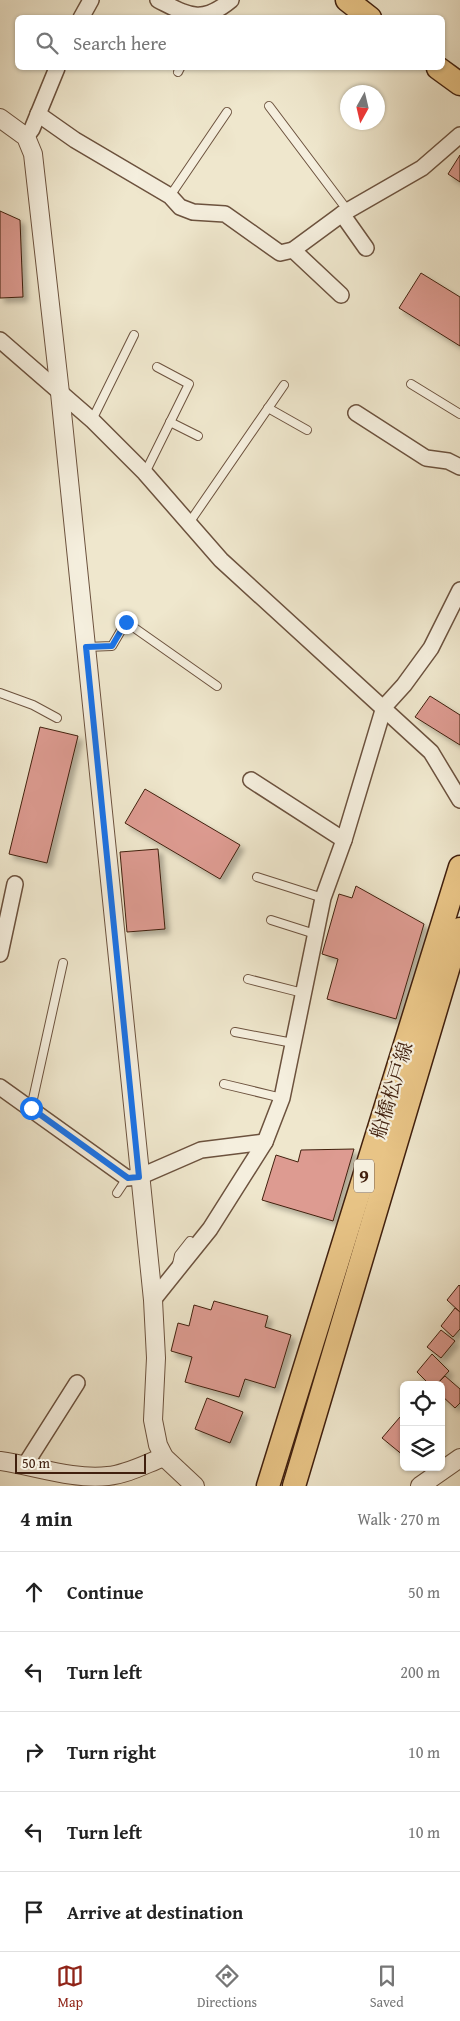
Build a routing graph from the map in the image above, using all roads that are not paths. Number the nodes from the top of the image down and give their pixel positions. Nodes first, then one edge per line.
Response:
1 (91, 0) edge
2 (158, 0) edge
3 (231, 0) edge
4 (347, 0) edge
5 (83, 15) edge
6 (188, 15) edge
7 (207, 15) edge
8 (366, 15) edge
9 (56, 70) edge
10 (441, 70) edge
11 (460, 84) edge
12 (269, 106) dead end
13 (227, 112) dead end
14 (38, 114) junction
15 (0, 118) edge
16 (460, 134) edge
17 (26, 137) junction
18 (170, 196) junction
19 (345, 212) junction
20 (366, 248) dead end
21 (293, 250) junction
22 (341, 295) dead end
23 (134, 335) dead end
24 (0, 340) edge
25 (157, 367) dead end
26 (411, 384) dead end
27 (284, 385) dead end
28 (60, 394) junction
29 (268, 408) junction
30 (356, 413) dead end
31 (460, 414) edge
32 (92, 420) junction
33 (170, 422) junction
34 (307, 430) dead end
35 (198, 436) dead end
36 (460, 467) edge
37 (145, 473) junction
38 (189, 524) junction
39 (460, 590) edge
40 (86, 647) junction
41 (217, 686) dead end
42 (0, 693) edge
43 (384, 707) junction
44 (57, 718) dead end
45 (251, 780) dead end
46 (460, 800) edge
47 (344, 840) junction
48 (460, 866) edge
49 (257, 877) dead end
50 (15, 884) dead end
51 (323, 898) junction
52 (271, 920) dead end
53 (460, 929) edge
54 (315, 934) junction
55 (0, 954) edge
56 (63, 963) dead end
57 (248, 979) dead end
58 (303, 993) junction
59 (235, 1032) dead end
60 (293, 1044) junction
61 (224, 1084) dead end
62 (0, 1087) edge
63 (282, 1098) junction
64 (31, 1108) junction
65 (266, 1142) junction
66 (133, 1177) junction
67 (117, 1193) dead end
68 (153, 1300) junction
69 (77, 1383) dead end
70 (164, 1457) junction
71 (460, 1458) edge
72 (0, 1461) edge
73 (25, 1465) junction
74 (195, 1486) edge
75 (268, 1486) edge
76 (294, 1486) edge
77 (420, 1486) edge

1 - 5 street
2 - 6 street
3 - 7 street
4 - 8 main road
9 - 14 street
10 - 11 main road
12 - 19 lane
13 - 18 lane
14 - 17 street
14 - 18 street
15 - 17 street
16 - 19 street
17 - 28 street
18 - 21 street
19 - 20 street
19 - 21 street
21 - 22 street
23 - 32 lane
24 - 28 street
25 - 33 lane
26 - 31 lane
27 - 29 lane
28 - 32 street
28 - 40 street
29 - 34 lane
29 - 38 lane
30 - 36 street
32 - 37 street
33 - 35 lane
33 - 37 lane
37 - 38 street
38 - 43 street
39 - 43 street
40 - 41 lane
40 - 66 street
42 - 44 lane
43 - 46 street
43 - 47 street
45 - 47 street
47 - 51 street
48 - 75 main road, 船橋松戸線 / 9
49 - 51 lane
50 - 55 street
51 - 54 street
52 - 54 lane
53 - 76 main road, 船橋松戸線 / 9
54 - 58 street
56 - 64 lane
57 - 58 lane
58 - 60 street
59 - 60 lane
60 - 63 street
61 - 63 lane
62 - 64 street
63 - 65 street
64 - 66 street
65 - 66 street
65 - 68 street
66 - 67 lane
66 - 68 street
68 - 70 street
69 - 73 street
70 - 73 street
70 - 74 street
71 - 77 street
72 - 73 street

